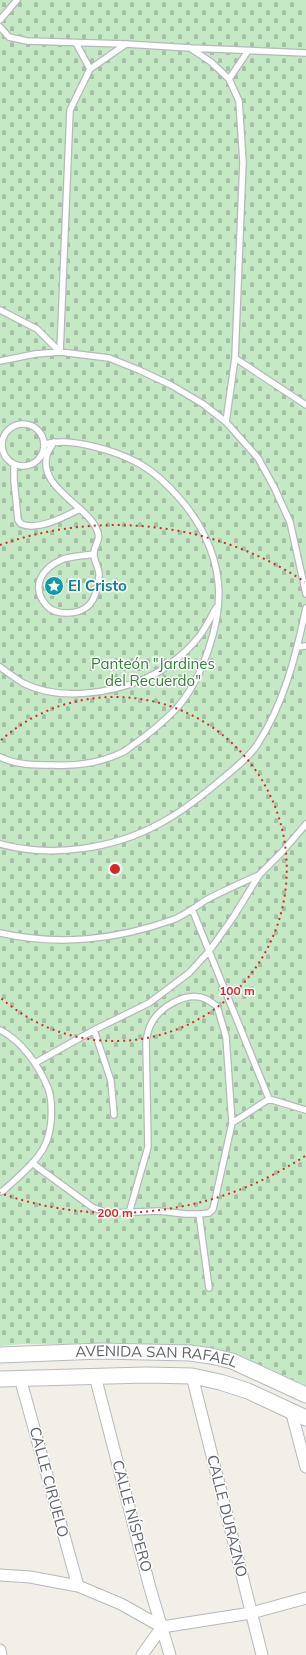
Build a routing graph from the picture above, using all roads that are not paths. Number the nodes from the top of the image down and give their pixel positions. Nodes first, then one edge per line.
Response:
1 (17, 0) edge
2 (0, 20) edge
3 (0, 27) edge
4 (76, 43) junction
5 (126, 44) junction
6 (190, 48) junction
7 (248, 51) junction
8 (306, 53) edge
9 (90, 69) junction
10 (229, 79) junction
11 (0, 306) edge
12 (2, 311) edge
13 (60, 352) junction
14 (235, 358) junction
15 (0, 361) edge
16 (306, 405) edge
17 (226, 422) junction
18 (54, 442) junction
19 (44, 444) junction
20 (14, 465) junction
21 (80, 509) junction
22 (94, 554) junction
23 (306, 594) edge
24 (219, 604) junction
25 (306, 608) edge
26 (306, 646) edge
27 (298, 647) junction
28 (0, 667) edge
29 (0, 757) edge
30 (306, 824) edge
31 (0, 844) edge
32 (259, 875) junction
33 (192, 909) junction
34 (0, 933) edge
35 (210, 950) junction
36 (0, 1030) edge
37 (94, 1030) junction
38 (35, 1063) junction
39 (269, 1099) junction
40 (306, 1110) edge
41 (114, 1115) dead end
42 (232, 1123) junction
43 (32, 1163) junction
44 (0, 1192) edge
45 (129, 1213) junction
46 (199, 1214) junction
47 (209, 1288) dead end
48 (0, 1355) edge
49 (95, 1376) junction
50 (192, 1376) junction
51 (20, 1378) junction
52 (0, 1379) edge
53 (306, 1395) edge
54 (291, 1410) junction
55 (306, 1418) edge
56 (306, 1467) edge
57 (0, 1575) edge
58 (78, 1586) junction
59 (306, 1598) edge
60 (251, 1613) junction
61 (162, 1627) junction
62 (0, 1650) edge
63 (2, 1655) edge
64 (142, 1655) edge
65 (170, 1655) edge
66 (262, 1655) edge

1 - 2 lane
3 - 4 lane
4 - 5 lane
4 - 9 lane
5 - 6 lane
5 - 9 lane
6 - 7 lane
6 - 10 lane
7 - 8 lane
7 - 10 lane
9 - 13 lane
10 - 14 lane
11 - 12 lane
12 - 13 lane
13 - 15 lane
13 - 17 lane
14 - 16 lane
14 - 17 lane
17 - 23 lane
18 - 19 lane
18 - 21 lane
18 - 24 lane
19 - 20 lane
19 - 20 lane
20 - 21 lane
21 - 22 lane
22 - 22 lane
24 - 28 lane
24 - 29 lane
25 - 27 lane
26 - 27 lane
27 - 31 lane
30 - 32 lane
32 - 33 lane
32 - 35 lane
33 - 34 lane
33 - 35 lane
35 - 37 lane
35 - 39 lane
36 - 38 lane
37 - 38 lane
37 - 41 lane
38 - 43 lane
39 - 40 lane
39 - 42 lane
42 - 45 lane
42 - 46 lane
43 - 44 lane
43 - 45 lane
45 - 46 lane
46 - 47 lane
48 - 53 main road, AVENIDA SAN RAFAEL
49 - 50 main road, AVENIDA SAN RAFAEL
49 - 51 main road, AVENIDA SAN RAFAEL
49 - 61 street, CALLE NÍSPERO
50 - 54 main road, AVENIDA SAN RAFAEL
50 - 60 street, CALLE DURAZNO
51 - 52 main road, AVENIDA SAN RAFAEL
51 - 58 street, CALLE CIRUELO
54 - 55 main road, AVENIDA SAN RAFAEL
54 - 56 street
57 - 58 street
58 - 61 street
59 - 60 street
60 - 61 street
60 - 66 street, CALLE DURAZNO
61 - 64 street
61 - 65 street, CALLE NÍSPERO
62 - 63 street

